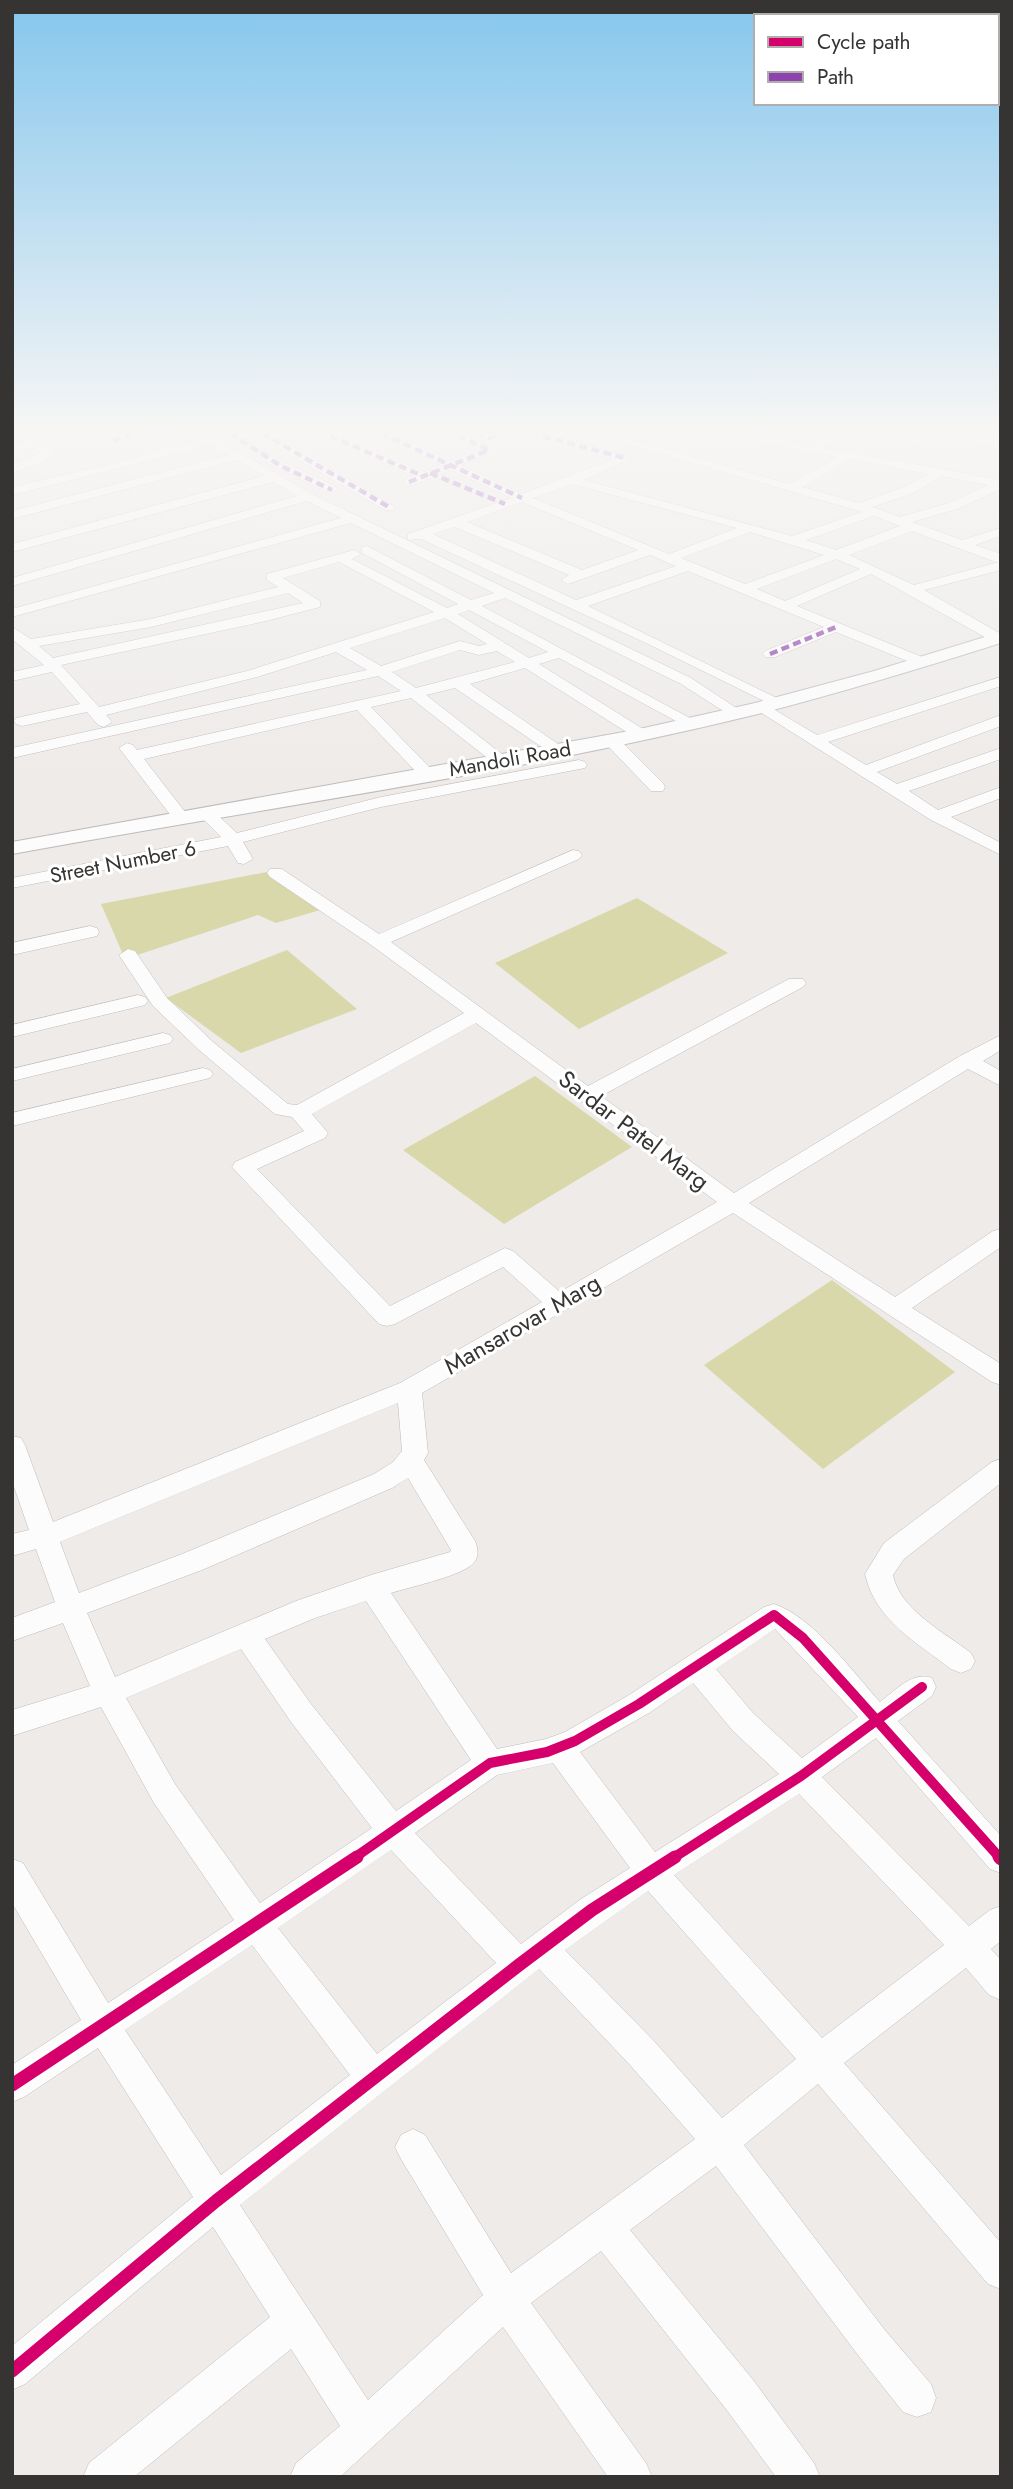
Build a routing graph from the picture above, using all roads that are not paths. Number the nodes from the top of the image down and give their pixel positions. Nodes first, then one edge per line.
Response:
1 (122, 549) edge
2 (242, 549) edge
3 (370, 549) edge
4 (415, 549) edge
5 (454, 549) edge
6 (520, 549) edge
7 (693, 549) edge
8 (819, 549) edge
9 (853, 549) edge
10 (977, 549) edge
11 (367, 550) junction
12 (651, 550) joint
13 (839, 556) junction
14 (340, 558) junction
15 (670, 558) junction
16 (1001, 559) edge
17 (690, 566) junction
18 (1001, 566) edge
19 (871, 569) junction
20 (581, 575) junction
21 (14, 579) edge
22 (290, 588) junction
23 (542, 589) junction
24 (745, 589) junction
25 (913, 589) junction
26 (505, 594) junction
27 (576, 605) junction
28 (471, 606) junction
29 (784, 606) junction
30 (12, 613) edge
31 (447, 613) junction
32 (836, 627) junction
33 (12, 631) edge
34 (999, 637) edge
35 (28, 644) junction
36 (502, 645) junction
37 (338, 647) junction
38 (561, 653) junction
39 (770, 654) dead end
40 (922, 662) junction
41 (529, 663) junction
42 (53, 665) junction
43 (382, 671) junction
44 (12, 677) edge
45 (1001, 681) edge
46 (458, 683) junction
47 (415, 693) junction
48 (360, 705) junction
49 (769, 705) junction
50 (91, 710) junction
51 (736, 713) junction
52 (16, 718) edge
53 (1001, 720) edge
54 (693, 724) junction
55 (114, 732) junction
56 (642, 735) junction
57 (817, 740) junction
58 (612, 741) junction
59 (558, 751) junction
60 (12, 753) edge
61 (1001, 753) edge
62 (134, 756) junction
63 (501, 761) junction
64 (579, 765) dead end
65 (866, 771) junction
66 (427, 774) junction
67 (657, 787) dead end
68 (897, 790) junction
69 (1001, 792) edge
70 (206, 814) junction
71 (937, 816) junction
72 (181, 817) junction
73 (232, 838) junction
74 (998, 846) edge
75 (12, 848) edge
76 (573, 855) dead end
77 (244, 859) dead end
78 (276, 873) dead end
79 (12, 883) edge
80 (90, 932) dead end
81 (378, 941) junction
82 (12, 949) edge
83 (128, 955) dead end
84 (796, 983) dead end
85 (138, 1001) dead end
86 (477, 1014) junction
87 (12, 1031) edge
88 (163, 1039) dead end
89 (1001, 1041) edge
90 (967, 1060) junction
91 (203, 1074) dead end
92 (12, 1075) edge
93 (1001, 1080) edge
94 (587, 1096) junction
95 (299, 1112) junction
96 (12, 1120) edge
97 (733, 1203) junction
98 (1001, 1236) edge
99 (558, 1303) junction
100 (895, 1308) junction
101 (999, 1372) edge
102 (409, 1389) junction
103 (12, 1445) edge
104 (411, 1460) junction
105 (1001, 1469) edge
106 (46, 1536) junction
107 (12, 1545) edge
108 (371, 1586) junction
109 (70, 1610) junction
110 (12, 1630) edge
111 (246, 1634) junction
112 (961, 1661) dead end
113 (697, 1667) junction
114 (922, 1687) dead end
115 (108, 1693) junction
116 (877, 1718) junction
117 (12, 1723) edge
118 (560, 1748) junction
119 (491, 1763) junction
120 (801, 1776) junction
121 (394, 1832) junction
122 (1001, 1859) edge
123 (650, 1872) junction
124 (12, 1873) edge
125 (1001, 1921) edge
126 (257, 1924) junction
127 (968, 1947) junction
128 (530, 1956) junction
129 (1001, 1984) edge
130 (102, 2024) junction
131 (820, 2061) junction
132 (374, 2078) junction
133 (12, 2085) edge
134 (720, 2142) junction
135 (413, 2147) dead end
136 (216, 2201) junction
137 (604, 2226) junction
138 (1001, 2271) edge
139 (506, 2299) junction
140 (294, 2322) junction
141 (12, 2371) edge
142 (917, 2398) dead end
143 (365, 2430) junction
144 (103, 2477) edge
145 (310, 2477) edge
146 (632, 2477) edge
147 (800, 2477) edge

1 - 21 street
2 - 30 street
3 - 11 street
4 - 26 street
5 - 23 street
6 - 20 street
7 - 15 street
8 - 13 street
9 - 13 street
10 - 16 street
11 - 14 street
11 - 28 street
12 - 15 street
12 - 20 street
13 - 19 street
13 - 24 street
14 - 22 street
14 - 31 street
15 - 17 street
17 - 24 street
17 - 27 street
18 - 25 street
19 - 25 street
19 - 29 street
20 - 23 street
22 - 35 street
22 - 42 street
23 - 27 street
24 - 29 street
25 - 34 street
26 - 28 street
26 - 51 street
27 - 49 street
28 - 31 street
28 - 38 street
29 - 32 street
31 - 36 street
31 - 37 street
32 - 39 street
32 - 40 street
33 - 35 street
34 - 40 street, Mandoli Road
35 - 42 street
36 - 41 street
36 - 43 street
37 - 43 street
37 - 50 street
38 - 41 street
38 - 54 street
40 - 49 street, Mandoli Road
41 - 46 street
41 - 56 street
42 - 44 street
42 - 50 street
43 - 47 street
43 - 55 street
45 - 57 street
46 - 47 street
46 - 59 street
47 - 48 street
47 - 63 street
48 - 62 street
48 - 66 street
49 - 51 street, Mandoli Road
49 - 57 street
50 - 52 street
50 - 55 street
51 - 54 street, Mandoli Road
53 - 65 street
54 - 56 street, Mandoli Road
55 - 60 street
55 - 62 street
56 - 58 street, Mandoli Road
57 - 65 street
58 - 59 street, Mandoli Road
58 - 67 street
59 - 63 street, Mandoli Road
61 - 68 street
62 - 72 street
63 - 66 street, Mandoli Road
64 - 73 street, Street Number 6
65 - 68 street
66 - 70 street, Mandoli Road
68 - 71 street
69 - 71 street
70 - 72 street, Mandoli Road
70 - 73 street
71 - 74 street
72 - 75 street, Mandoli Road
73 - 77 street
73 - 79 street, Street Number 6
76 - 81 street
78 - 81 street, Sardar Patel Marg
80 - 82 street
81 - 86 street, Sardar Patel Marg
83 - 95 street
84 - 94 street
85 - 87 street
86 - 94 street, Sardar Patel Marg
86 - 95 street
88 - 92 street
89 - 90 street, Mansarovar Marg
90 - 93 street
90 - 97 street, Mansarovar Marg
91 - 96 street
94 - 97 street, Sardar Patel Marg
95 - 99 street
97 - 99 street, Mansarovar Marg
97 - 100 street, Sardar Patel Marg
98 - 100 street
99 - 102 street, Mansarovar Marg
100 - 101 street, Sardar Patel Marg
102 - 104 street
102 - 106 street, Mansarovar Marg
103 - 106 street
104 - 108 street
104 - 109 street
105 - 112 street
106 - 107 street, Mansarovar Marg
106 - 109 street
108 - 111 street
108 - 119 street
109 - 110 street
109 - 115 street
111 - 115 street
111 - 121 street
113 - 116 street
113 - 118 street
113 - 120 street
114 - 116 street
115 - 117 street
115 - 126 street
116 - 120 street
116 - 122 street
118 - 119 street
118 - 123 street
119 - 121 street
120 - 123 street
120 - 127 street
121 - 126 street
121 - 128 street
123 - 128 street
123 - 131 street
124 - 130 street
125 - 127 street
126 - 130 street
126 - 132 street
127 - 129 street
127 - 131 street
128 - 132 street
128 - 134 street
130 - 133 street
130 - 136 street
131 - 134 street
131 - 138 street
132 - 136 street
134 - 137 street
134 - 142 street
135 - 139 street
136 - 140 street
136 - 141 street
137 - 139 street
137 - 147 street
139 - 143 street
139 - 146 street
140 - 143 street
140 - 144 street
143 - 145 street

